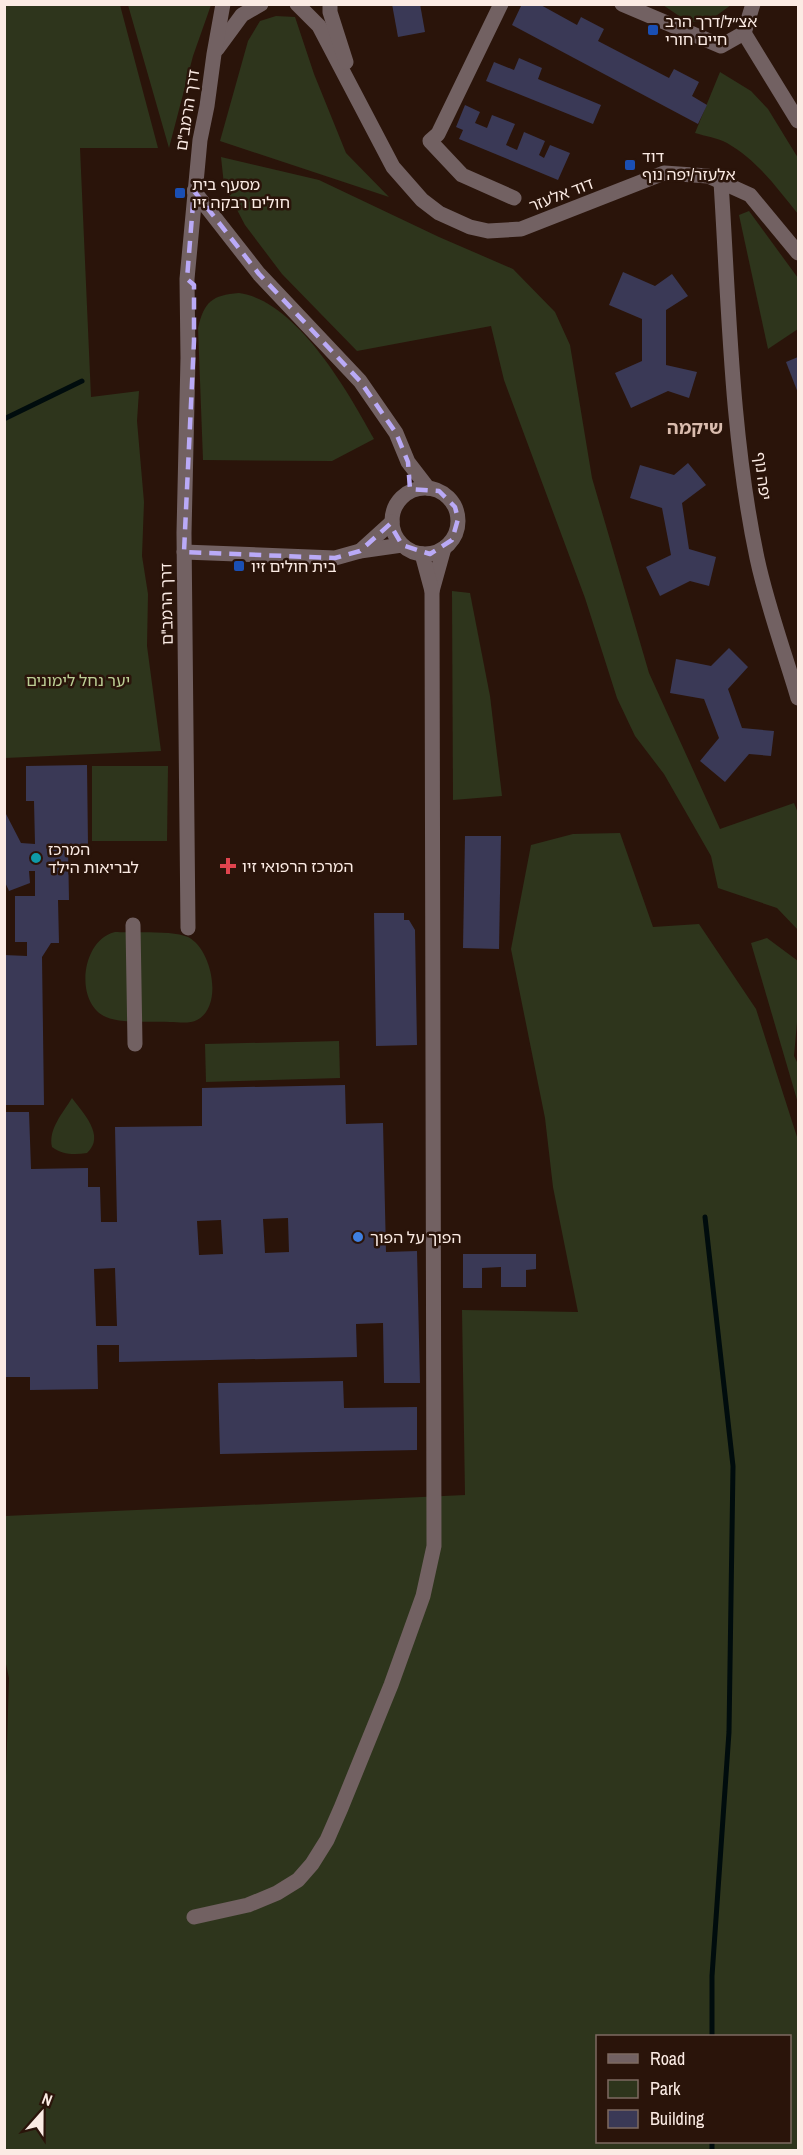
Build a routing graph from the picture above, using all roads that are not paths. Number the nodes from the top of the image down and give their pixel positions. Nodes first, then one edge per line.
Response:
1 (223, 4) edge
2 (261, 4) edge
3 (297, 4) edge
4 (330, 4) edge
5 (501, 4) edge
6 (622, 4) edge
7 (753, 4) edge
8 (744, 33) junction
9 (214, 54) junction
10 (360, 108) junction
11 (798, 121) edge
12 (721, 182) junction
13 (194, 191) junction
14 (514, 198) dead end
15 (798, 253) edge
16 (408, 462) junction
17 (428, 488) junction
18 (410, 492) junction
19 (392, 522) junction
20 (402, 545) junction
21 (444, 548) junction
22 (360, 551) junction
23 (184, 552) junction
24 (422, 554) junction
25 (432, 591) junction
26 (798, 698) edge
27 (133, 925) dead end
28 (188, 928) dead end
29 (135, 1044) dead end
30 (194, 1917) dead end

1 - 9 street, דרך הרמב"ם
2 - 9 street, דרך הרמב"ם
3 - 10 street, דוד אלעזר
4 - 10 street, דוד אלעזר
5 - 14 street
6 - 8 street
7 - 8 street
8 - 11 street
9 - 13 street, דרך הרמב"ם
10 - 12 street, דוד אלעזר
12 - 15 street, דוד אלעזר
12 - 26 street, יפה נוף
13 - 16 street
13 - 23 street, דרך הרמב"ם
16 - 17 street
16 - 18 street
17 - 18 street
17 - 21 street
18 - 19 street
19 - 20 street
19 - 22 street
20 - 22 street
20 - 24 street
21 - 24 street
21 - 25 street
22 - 23 street
23 - 28 street, דרך הרמב"ם
24 - 25 street
25 - 30 street
27 - 29 street

